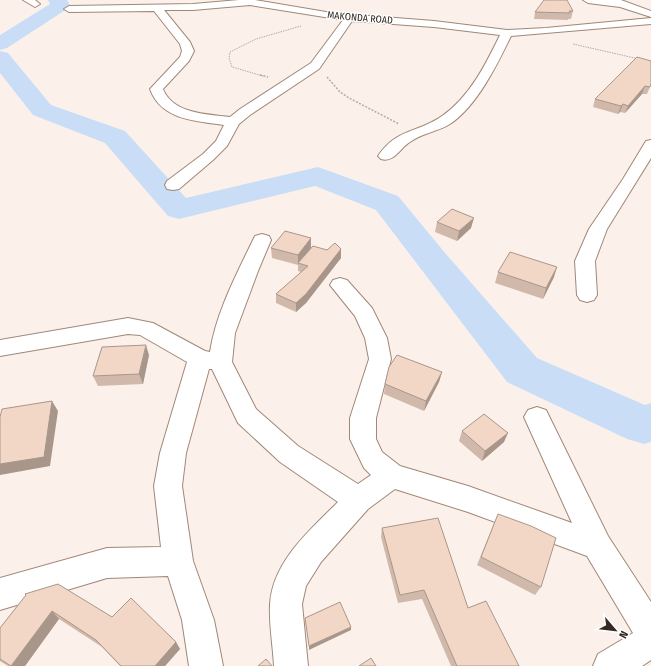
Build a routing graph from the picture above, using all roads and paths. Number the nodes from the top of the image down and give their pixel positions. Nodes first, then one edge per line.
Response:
1 (204, 0) edge
2 (588, 0) edge
3 (618, 2) edge
4 (156, 7) junction
5 (193, 7) junction
6 (69, 9) dead end
7 (651, 14) edge
8 (332, 16) junction
9 (349, 18) junction
10 (651, 21) edge
11 (507, 32) junction
12 (574, 44) dead end
13 (644, 60) edge
14 (315, 66) junction
15 (290, 82) junction
16 (233, 122) junction
17 (417, 133) junction
18 (651, 144) edge
19 (386, 156) dead end
20 (173, 185) dead end
21 (262, 240) dead end
22 (340, 285) dead end
23 (587, 295) dead end
24 (0, 348) edge
25 (210, 361) junction
26 (537, 417) dead end
27 (392, 476) junction
28 (358, 500) junction
29 (598, 546) junction
30 (178, 561) junction
31 (0, 594) edge
32 (651, 632) edge
33 (651, 641) edge
34 (206, 666) edge
35 (291, 666) edge
36 (610, 666) edge

1 - 5 street
2 - 3 street
3 - 7 street
4 - 5 street, MAKONDA ROAD
4 - 6 street, MAKONDA ROAD
4 - 16 street
5 - 8 street, MAKONDA ROAD
8 - 9 street, MAKONDA ROAD
8 - 15 path
9 - 11 street, MAKONDA ROAD
9 - 14 street
10 - 11 street, MAKONDA ROAD
11 - 17 street
12 - 13 path
14 - 15 street
14 - 17 path
15 - 16 street
16 - 20 street
17 - 19 street
18 - 23 street
21 - 25 street
22 - 27 street
24 - 25 street
25 - 28 street
25 - 30 street
26 - 29 street
27 - 28 street
27 - 29 street
28 - 35 street
29 - 32 street
30 - 31 street
30 - 34 street
33 - 36 street

